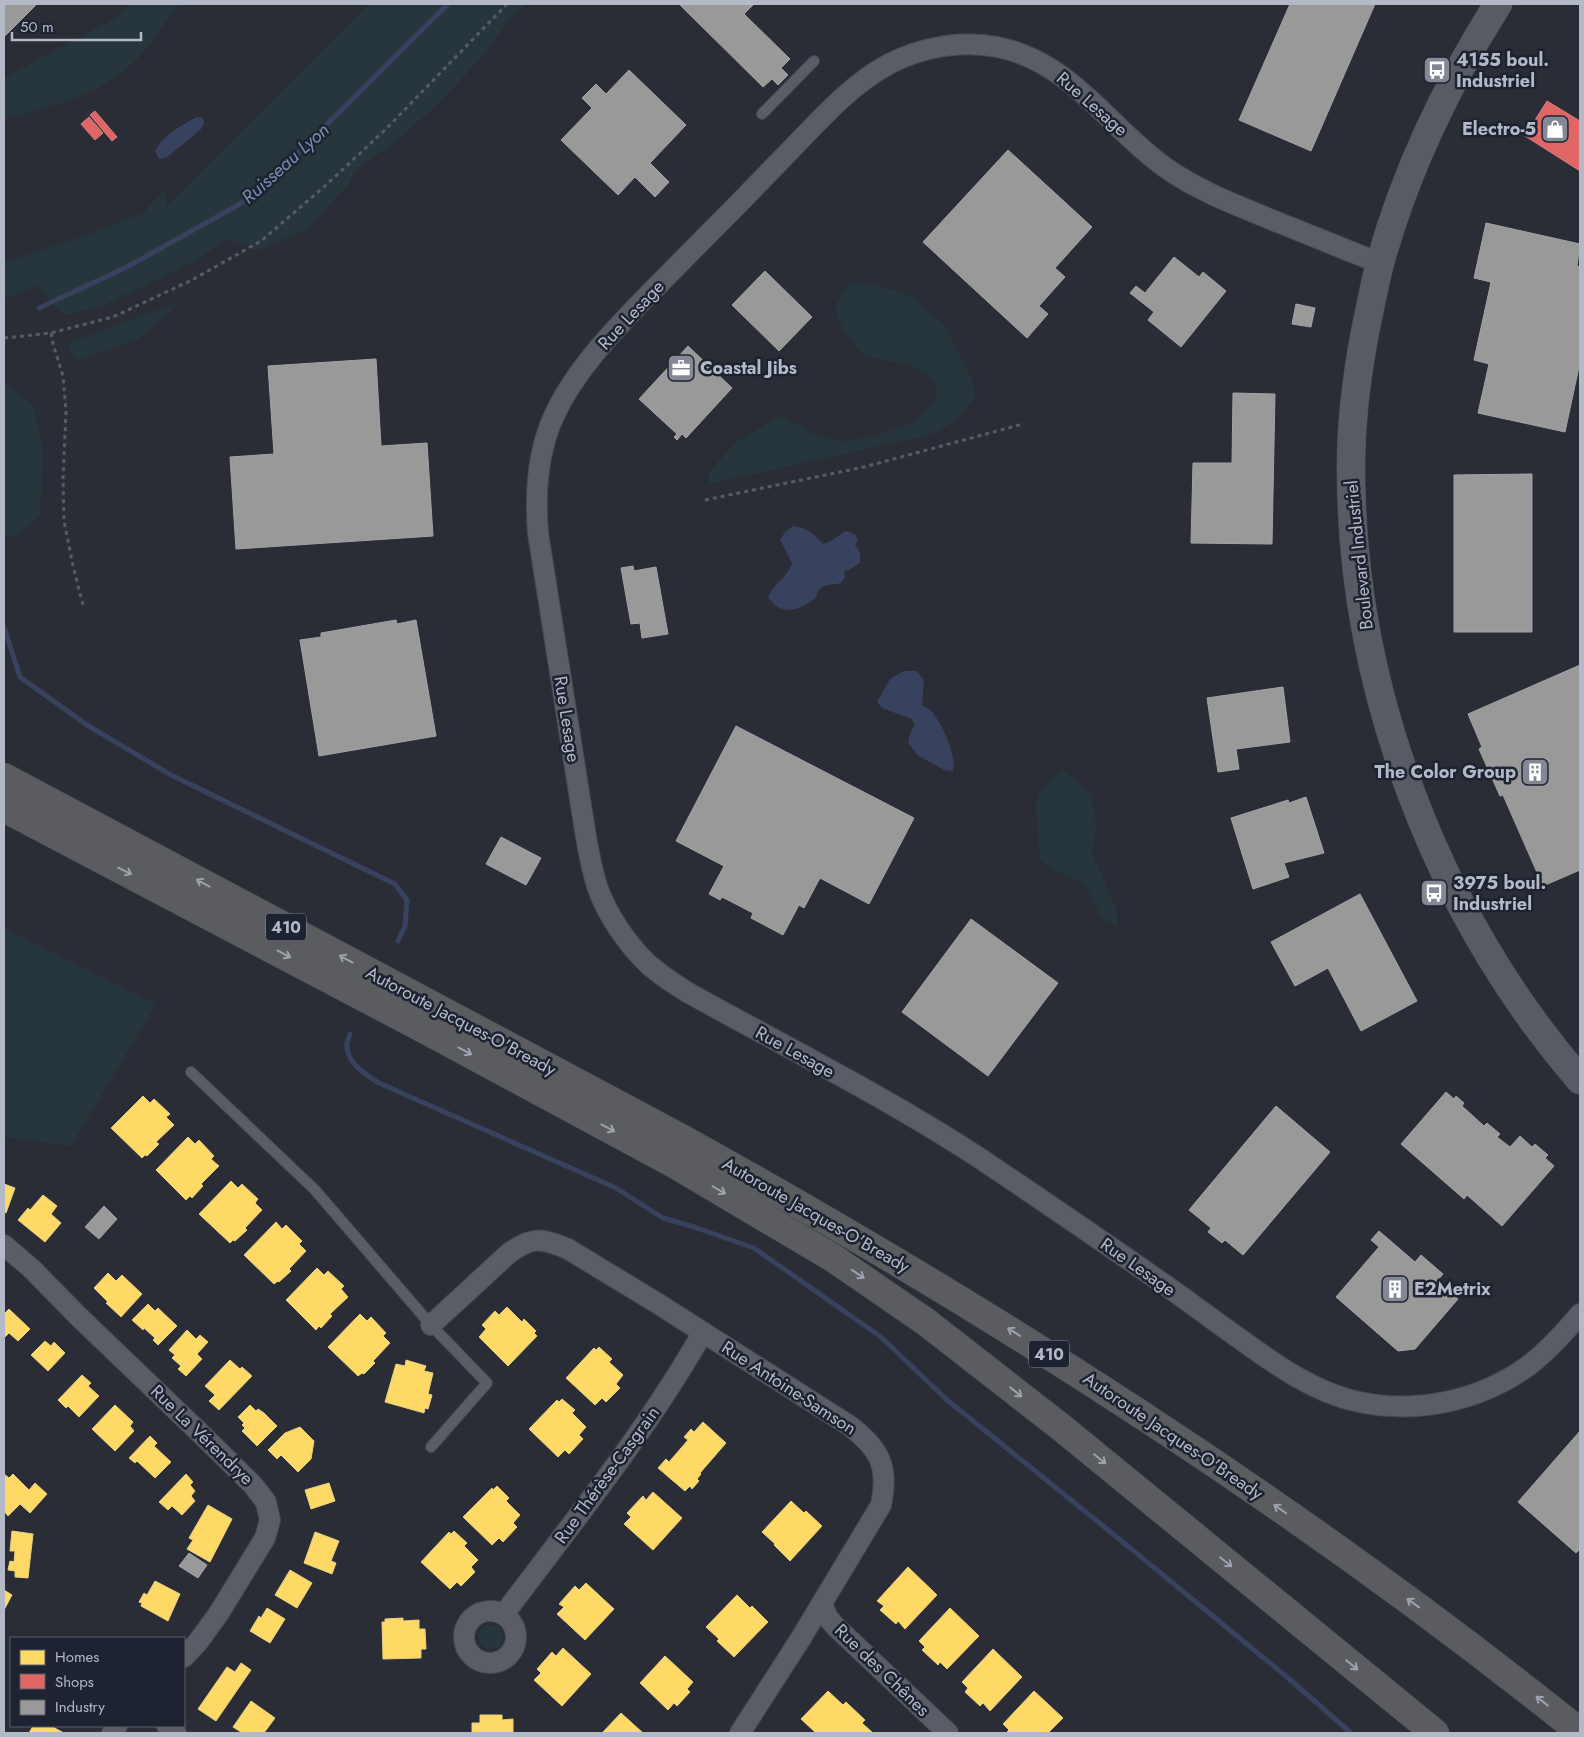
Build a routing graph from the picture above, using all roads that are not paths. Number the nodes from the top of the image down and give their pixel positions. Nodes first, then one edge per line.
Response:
1 (1498, 4) edge
2 (814, 61) dead end
3 (762, 114) dead end
4 (1380, 263) junction
5 (4, 769) edge
6 (4, 777) edge
7 (46, 800) junction
8 (4, 808) edge
9 (4, 823) edge
10 (81, 849) junction
11 (191, 1072) dead end
12 (1580, 1080) edge
13 (4, 1245) edge
14 (1580, 1314) edge
15 (431, 1326) junction
16 (703, 1332) junction
17 (431, 1447) dead end
18 (822, 1604) junction
19 (504, 1614) dead end
20 (185, 1656) edge
21 (1393, 1699) junction
22 (1580, 1732) edge
23 (740, 1733) edge
24 (948, 1733) edge
25 (1429, 1733) edge
26 (1435, 1733) edge

1 - 4 main road, Boulevard Industriel
2 - 3 lane
4 - 12 main road, Boulevard Industriel
4 - 14 street, Rue Lesage
5 - 7 highway
6 - 7 highway, Autoroute Jacques-O'Bready / 410
22 -> 7 highway, Autoroute Jacques-O'Bready / 410
8 - 10 highway, Autoroute Jacques-O'Bready / 410
9 - 10 highway
10 -> 21 highway, Autoroute Jacques-O'Bready / 410
11 - 15 lane
13 - 20 street, Rue La Vérendrye
15 - 16 street, Rue Antoine-Samson
15 - 17 lane
16 - 18 street, Rue Antoine-Samson
16 - 19 street, Rue Thérèse-Casgrain
18 - 23 street, Rue Antoine-Samson
18 - 24 street, Rue des Chênes
21 - 25 highway
21 - 26 highway, Autoroute Jacques-O'Bready / 410

